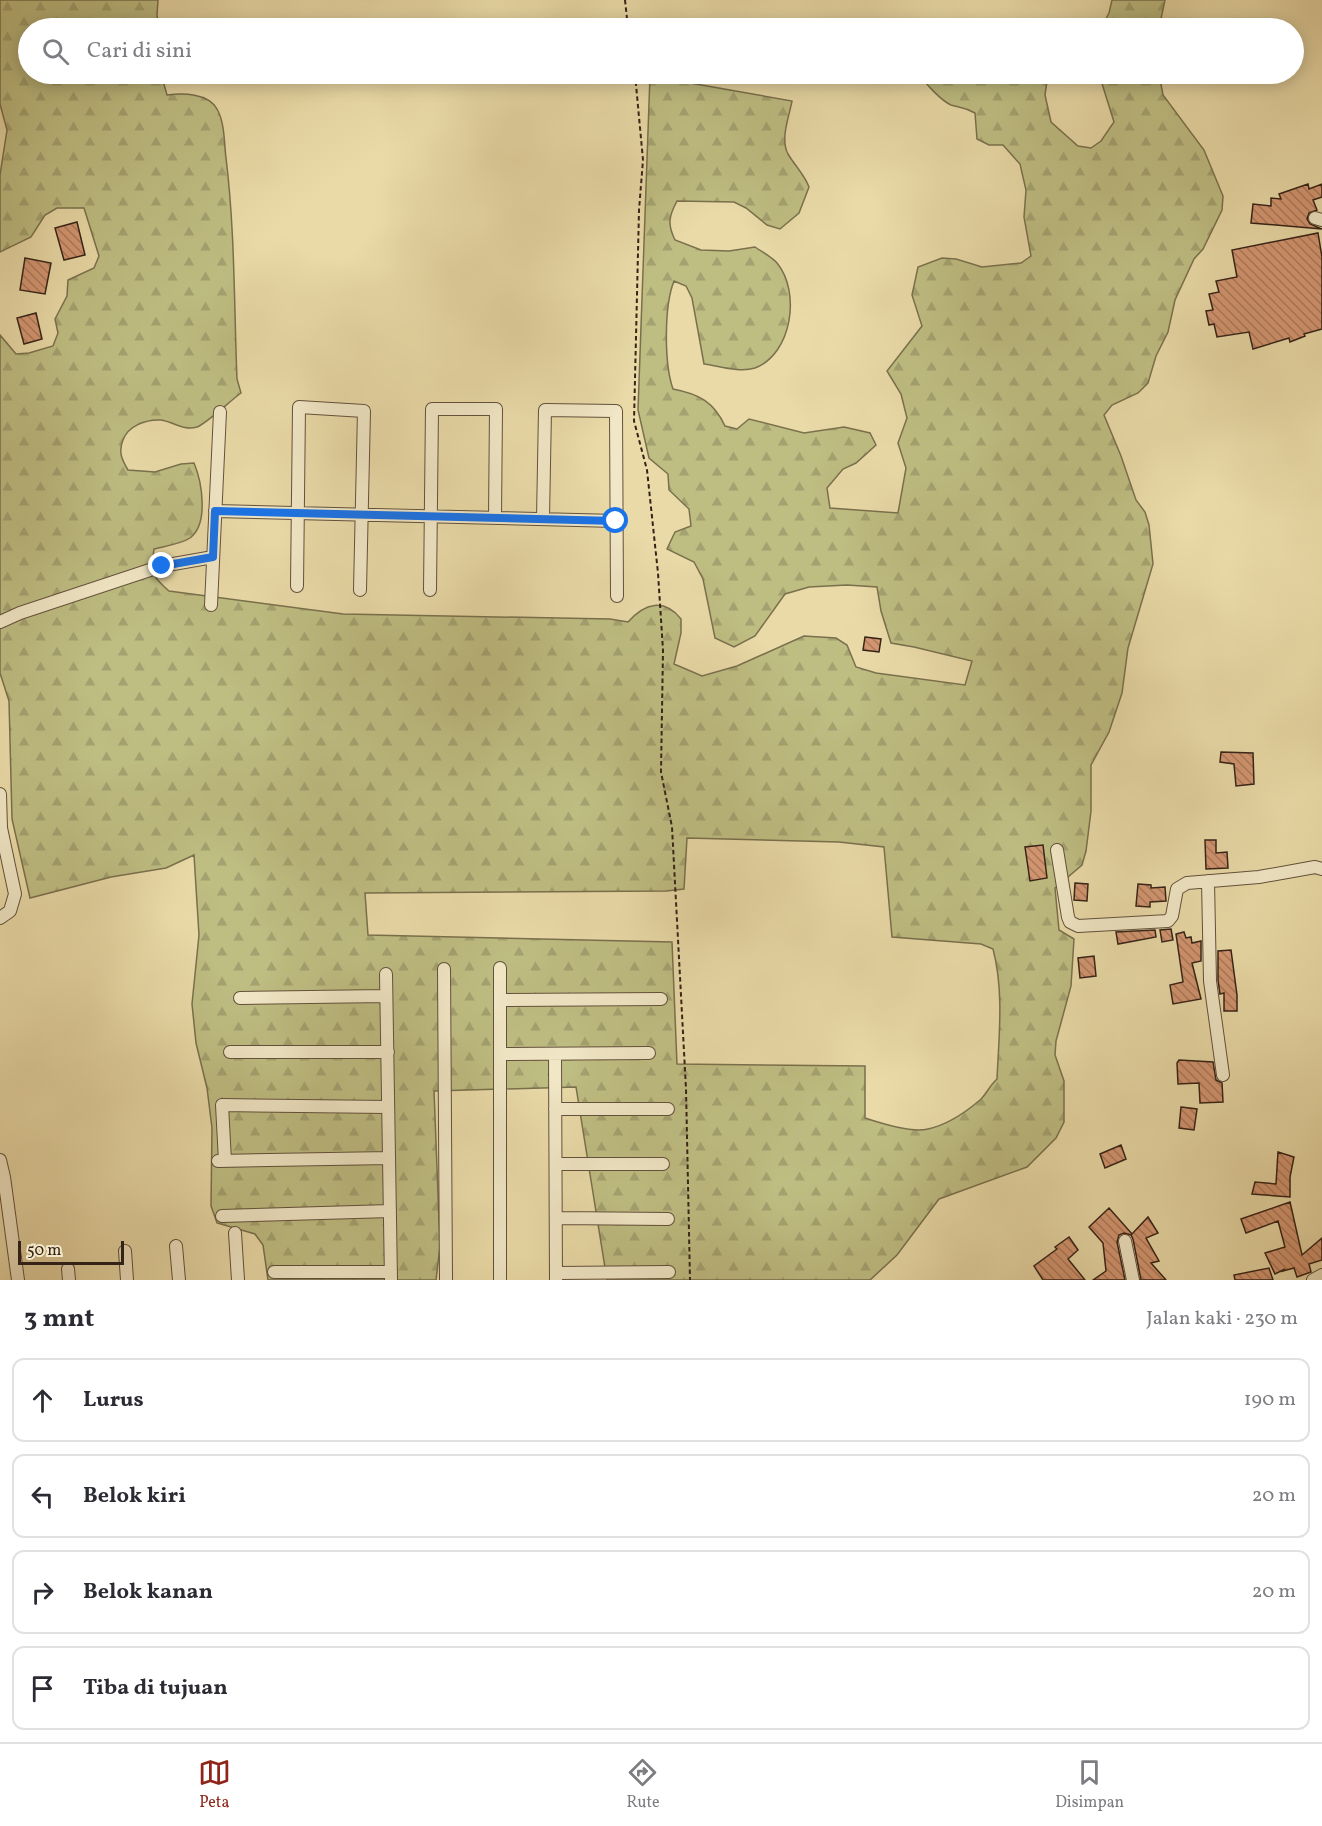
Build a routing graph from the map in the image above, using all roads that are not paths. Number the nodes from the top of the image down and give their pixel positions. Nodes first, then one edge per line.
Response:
1 (220, 412) dead end
2 (215, 511) junction
3 (298, 513) junction
4 (361, 514) junction
5 (431, 516) junction
6 (495, 518) junction
7 (543, 519) junction
8 (616, 521) junction
9 (213, 557) junction
10 (297, 586) dead end
11 (360, 590) dead end
12 (429, 590) dead end
13 (617, 596) dead end
14 (211, 605) dead end
15 (0, 622) edge
16 (0, 794) edge
17 (1057, 850) dead end
18 (1322, 869) edge
19 (1208, 881) junction
20 (0, 918) edge
21 (500, 968) dead end
22 (444, 969) dead end
23 (386, 974) dead end
24 (386, 996) junction
25 (240, 998) dead end
26 (661, 999) dead end
27 (500, 1000) junction
28 (230, 1052) dead end
29 (387, 1052) junction
30 (650, 1053) dead end
31 (500, 1054) junction
32 (555, 1055) junction
33 (1223, 1075) dead end
34 (388, 1107) junction
35 (555, 1109) junction
36 (668, 1109) dead end
37 (389, 1158) junction
38 (0, 1160) edge
39 (556, 1164) junction
40 (663, 1164) dead end
41 (390, 1211) junction
42 (222, 1216) dead end
43 (556, 1218) junction
44 (668, 1219) dead end
45 (235, 1233) dead end
46 (1125, 1241) dead end
47 (176, 1246) dead end
48 (125, 1251) dead end
49 (274, 1272) dead end
50 (669, 1272) dead end
51 (1322, 1275) edge
52 (391, 1276) edge
53 (556, 1276) edge
54 (17, 1278) edge
55 (3, 1280) edge
56 (127, 1280) edge
57 (179, 1280) edge
58 (238, 1280) edge
59 (446, 1280) edge
60 (500, 1280) edge
61 (1133, 1280) edge
62 (1313, 1280) edge

1 - 2 street
2 - 3 street
2 - 9 street
3 - 4 street
3 - 4 street
3 - 10 street
4 - 5 street
4 - 11 street
5 - 6 street
5 - 6 street
5 - 12 street
6 - 7 street
7 - 8 street
7 - 8 street
8 - 13 street
9 - 14 street
9 - 15 street
16 - 20 street
17 - 19 street
18 - 19 street
19 - 33 street
21 - 27 street
22 - 59 street
23 - 24 street
24 - 25 street
24 - 29 street
26 - 27 street
27 - 31 street
28 - 29 street
29 - 34 street
30 - 32 street
31 - 32 street
31 - 60 street
32 - 35 street
34 - 37 street
34 - 37 street
35 - 36 street
35 - 39 street
37 - 41 street
38 - 54 street
39 - 40 street
39 - 43 street
41 - 42 street
41 - 52 street
43 - 44 street
43 - 53 street
45 - 58 street
46 - 61 street
47 - 57 street
48 - 56 street
49 - 52 street
50 - 53 street
51 - 62 street
54 - 55 street

